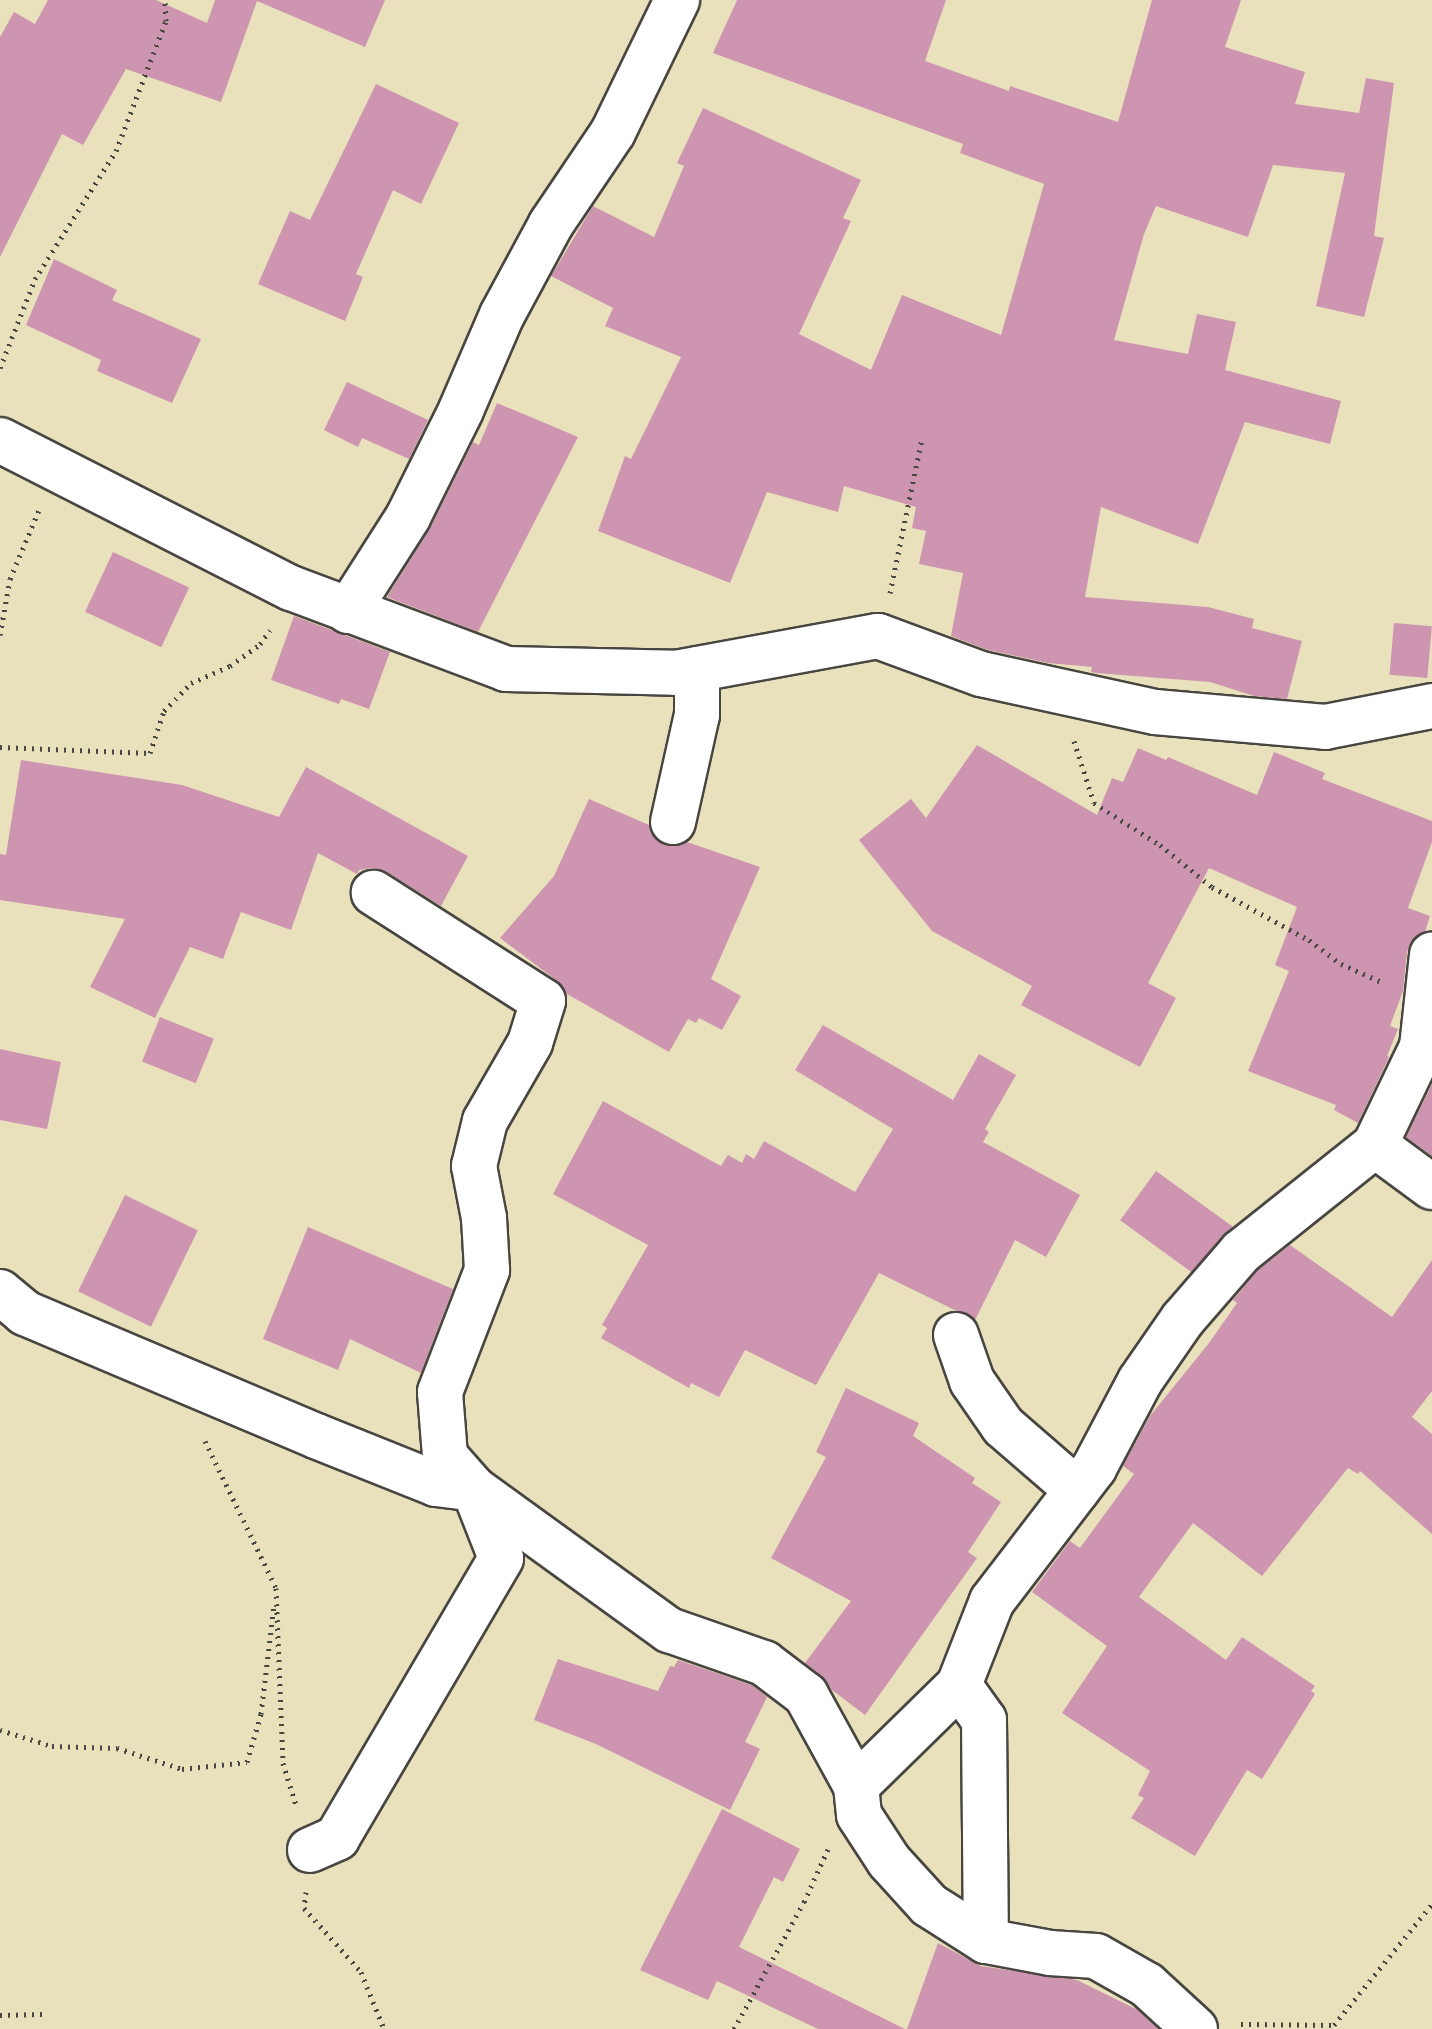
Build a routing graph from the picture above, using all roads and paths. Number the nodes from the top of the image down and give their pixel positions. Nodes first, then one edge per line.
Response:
1 (165, 0) edge
2 (677, 0) edge
3 (0, 368) edge
4 (922, 439) dead end
5 (0, 440) edge
6 (64, 473) junction
7 (291, 588) junction
8 (348, 611) junction
9 (0, 635) edge
10 (878, 636) junction
11 (697, 669) junction
12 (1045, 687) junction
13 (1432, 706) edge
14 (0, 747) edge
15 (673, 822) dead end
16 (374, 893) dead end
17 (1432, 955) edge
18 (1426, 1036) edge
19 (1375, 1145) junction
20 (1432, 1187) edge
21 (0, 1292) edge
22 (956, 1335) dead end
23 (197, 1430) dead end
24 (474, 1489) junction
25 (1077, 1490) junction
26 (959, 1685) junction
27 (0, 1730) edge
28 (856, 1786) junction
29 (310, 1850) dead end
30 (1432, 1904) edge
31 (986, 1941) junction
32 (42, 2014) dead end
33 (0, 2015) edge
34 (1191, 2025) edge
35 (734, 2029) edge

1 - 3 path
2 - 8 street
4 - 10 path
5 - 6 street
6 - 7 street
6 - 9 path
7 - 8 street
7 - 14 path
8 - 11 street
10 - 11 street
10 - 12 street
11 - 15 street
12 - 13 street
12 - 18 path
16 - 24 street
17 - 18 street
18 - 19 street
19 - 20 street
19 - 25 street
21 - 24 street
22 - 25 street
23 - 27 path
24 - 28 street
24 - 29 street
25 - 26 street
26 - 28 street
26 - 31 street
28 - 31 street
28 - 35 path
30 - 34 path
31 - 34 street
32 - 33 path

